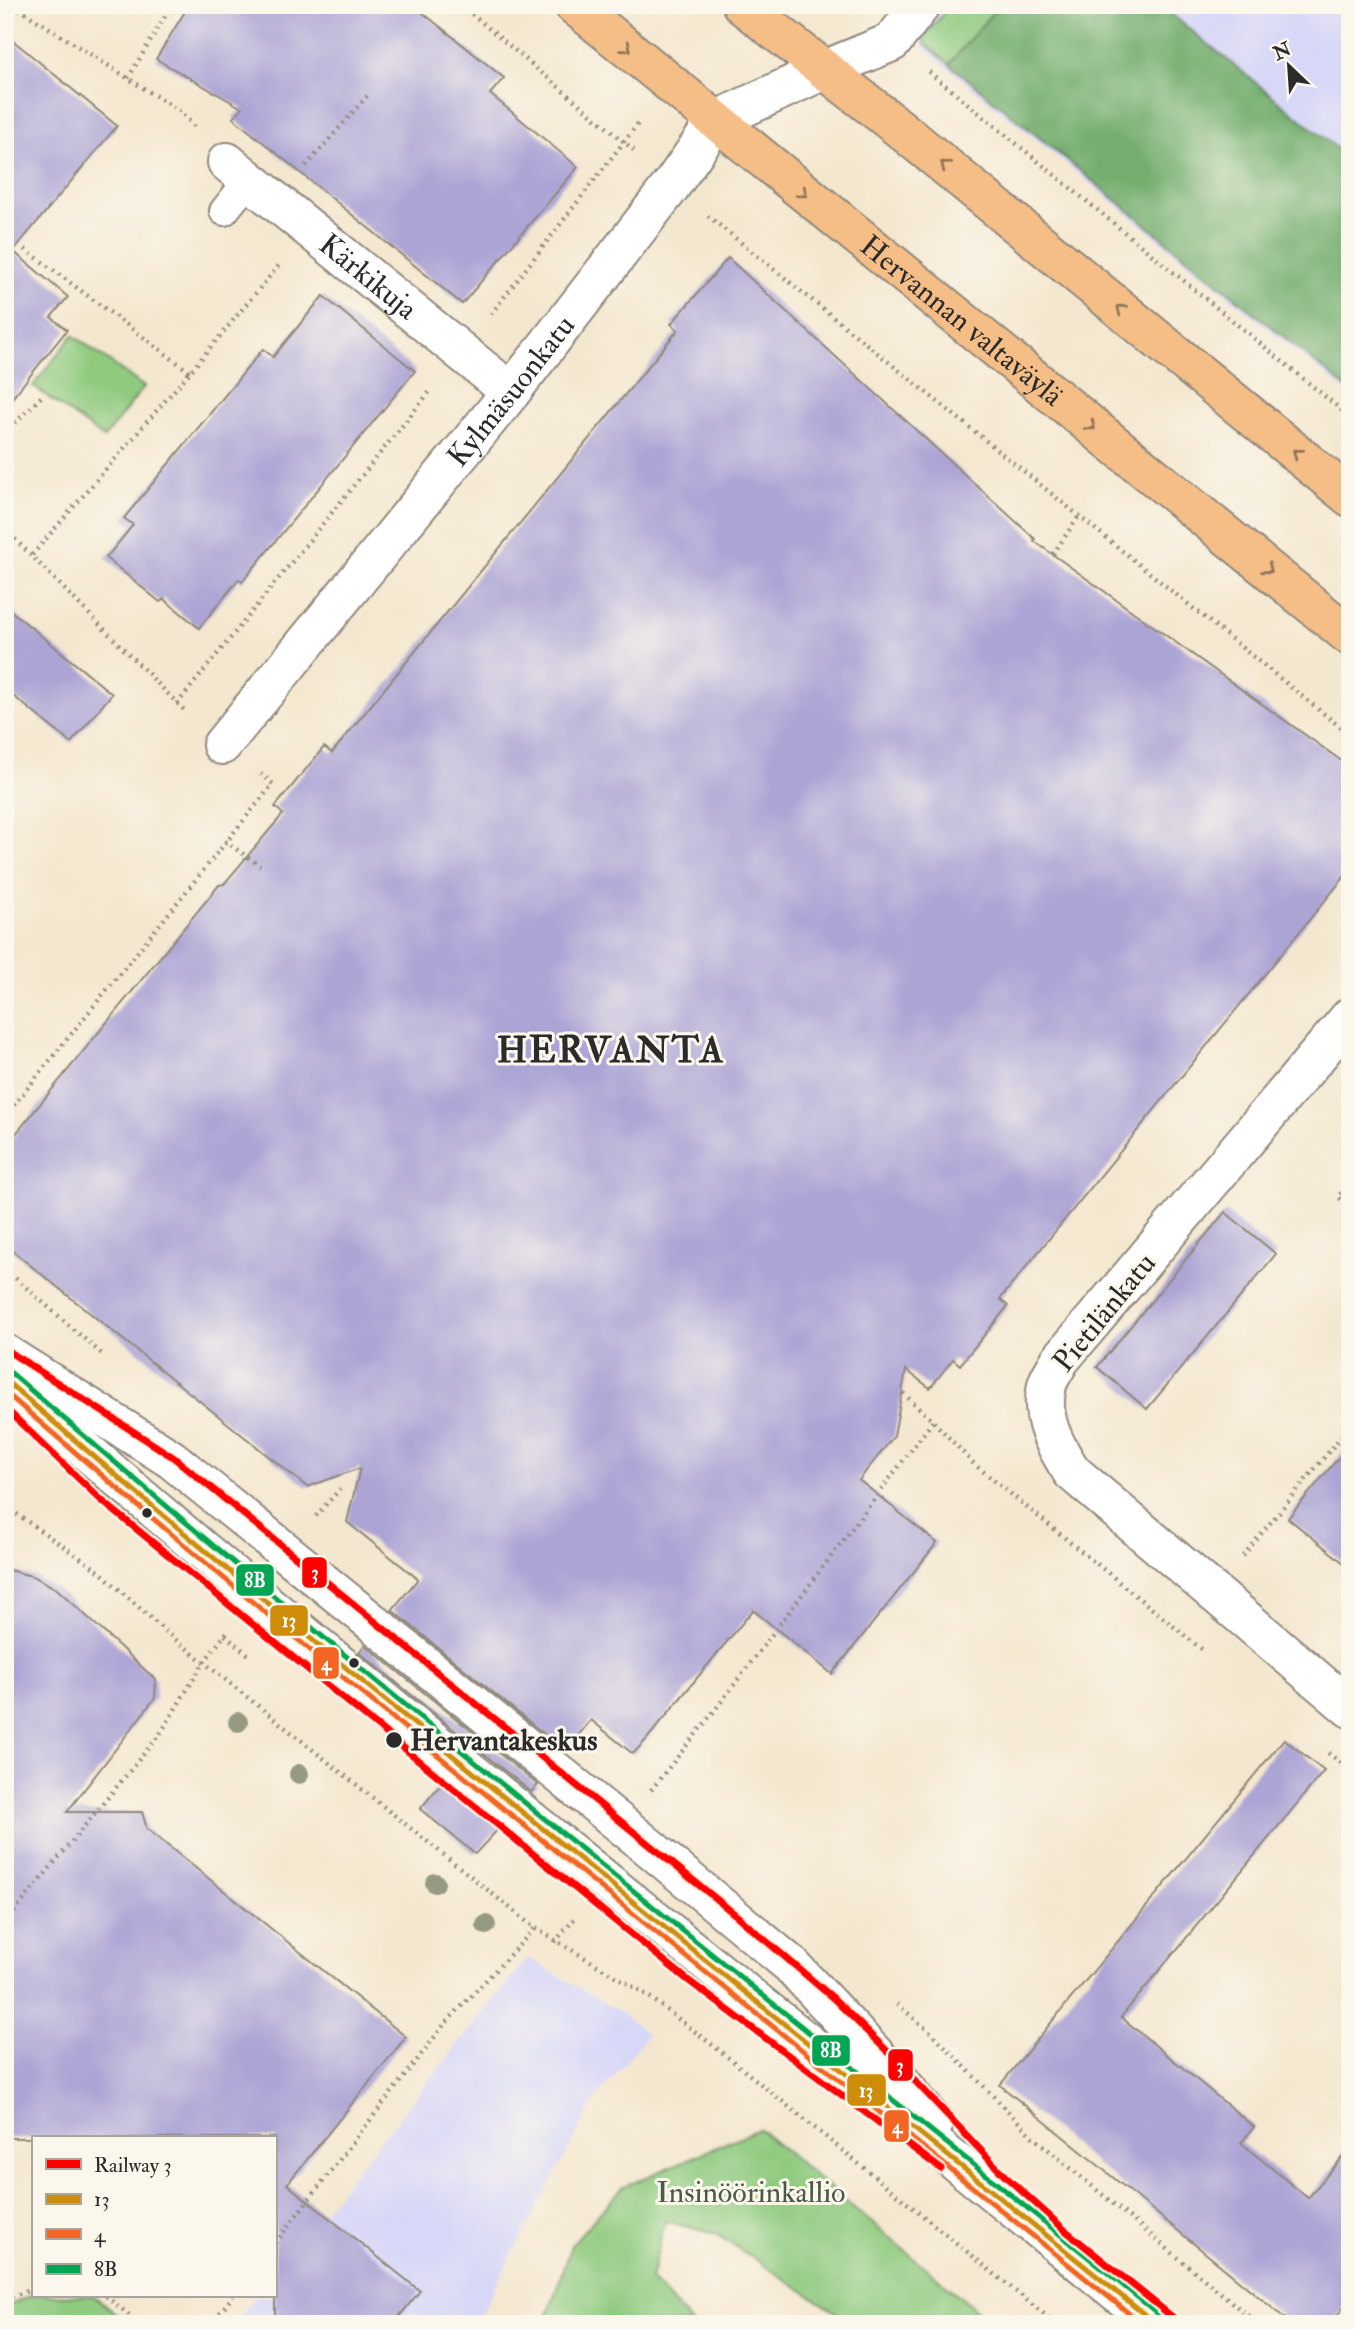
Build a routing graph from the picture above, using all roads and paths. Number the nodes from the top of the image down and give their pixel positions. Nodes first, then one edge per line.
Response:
1 (13, 5) edge
2 (172, 5) edge
3 (461, 5) edge
4 (574, 5) edge
5 (743, 5) edge
6 (921, 5) edge
7 (922, 66) dead end
8 (824, 70) junction
9 (128, 78) junction
10 (368, 95) dead end
11 (717, 120) junction
12 (624, 141) junction
13 (251, 181) junction
14 (671, 186) junction
15 (224, 211) dead end
16 (309, 228) junction
17 (25, 249) dead end
18 (463, 351) junction
19 (190, 372) junction
20 (511, 392) junction
21 (44, 394) dead end
22 (1350, 417) edge
23 (5, 433) edge
24 (1350, 496) edge
25 (1079, 516) junction
26 (5, 529) edge
27 (1053, 554) dead end
28 (32, 555) junction
29 (1350, 636) edge
30 (177, 704) junction
31 (1350, 735) edge
32 (222, 745) junction
33 (225, 841) junction
34 (260, 866) dead end
35 (1350, 1017) edge
36 (5, 1115) edge
37 (1350, 1182) edge
38 (1350, 1206) edge
39 (5, 1354) edge
40 (5, 1380) edge
41 (903, 1394) dead end
42 (933, 1421) junction
43 (1350, 1426) edge
44 (340, 1489) dead end
45 (5, 1506) edge
46 (297, 1540) junction
47 (1213, 1592) junction
48 (254, 1595) junction
49 (1180, 1632) junction
50 (225, 1635) junction
51 (232, 1643) dead end
52 (1212, 1658) dead end
53 (204, 1662) junction
54 (1350, 1708) edge
55 (1318, 1744) dead end
56 (1350, 1770) edge
57 (646, 1796) dead end
58 (5, 1923) edge
59 (535, 1928) junction
60 (892, 1999) dead end
61 (987, 2186) junction
62 (276, 2242) edge
63 (32, 2289) edge
64 (108, 2298) edge
65 (231, 2298) edge
66 (5, 2299) edge
67 (140, 2324) edge
68 (211, 2324) edge
69 (1056, 2324) edge
70 (1156, 2324) edge
71 (1258, 2324) edge

1 - 9 path
2 - 9 path
3 - 12 path
4 -> 11 main road, Hervannan valtaväylä
5 - 8 main road
6 - 8 street
7 - 22 path
8 - 11 street
24 -> 8 main road
9 - 13 path
10 - 13 path
11 - 14 street, Kylmäsuonkatu
11 -> 29 main road, Hervannan valtaväylä
12 - 14 path
12 - 18 path
13 - 15 lane
13 - 16 street, Kärkikuja
14 - 20 street, Kylmäsuonkatu
14 - 25 path
16 - 18 street, Kärkikuja
16 - 19 path
17 - 19 path
18 - 20 street, Kärkikuja
18 - 30 path
19 - 28 path
20 - 32 street, Kylmäsuonkatu
21 - 23 path
25 - 27 path
25 - 31 path
26 - 28 path
28 - 30 path
30 - 32 path
32 - 33 path
33 - 34 path
33 - 36 path
35 - 47 street, Pietilänkatu
37 - 38 path
39 - 46 street
40 - 48 street
41 - 42 path
42 - 49 path
42 - 57 path
43 - 47 path
44 - 46 path
45 - 53 path
46 - 61 street
47 - 49 path
47 - 54 street, Pietilänkatu
48 - 50 path
48 - 61 street
49 - 52 path
50 - 51 path
50 - 53 path
53 - 58 path
53 - 59 path
55 - 56 path
59 - 62 path
59 - 69 path
60 - 71 path
61 - 70 street
63 - 66 path
64 - 67 path
65 - 68 path

